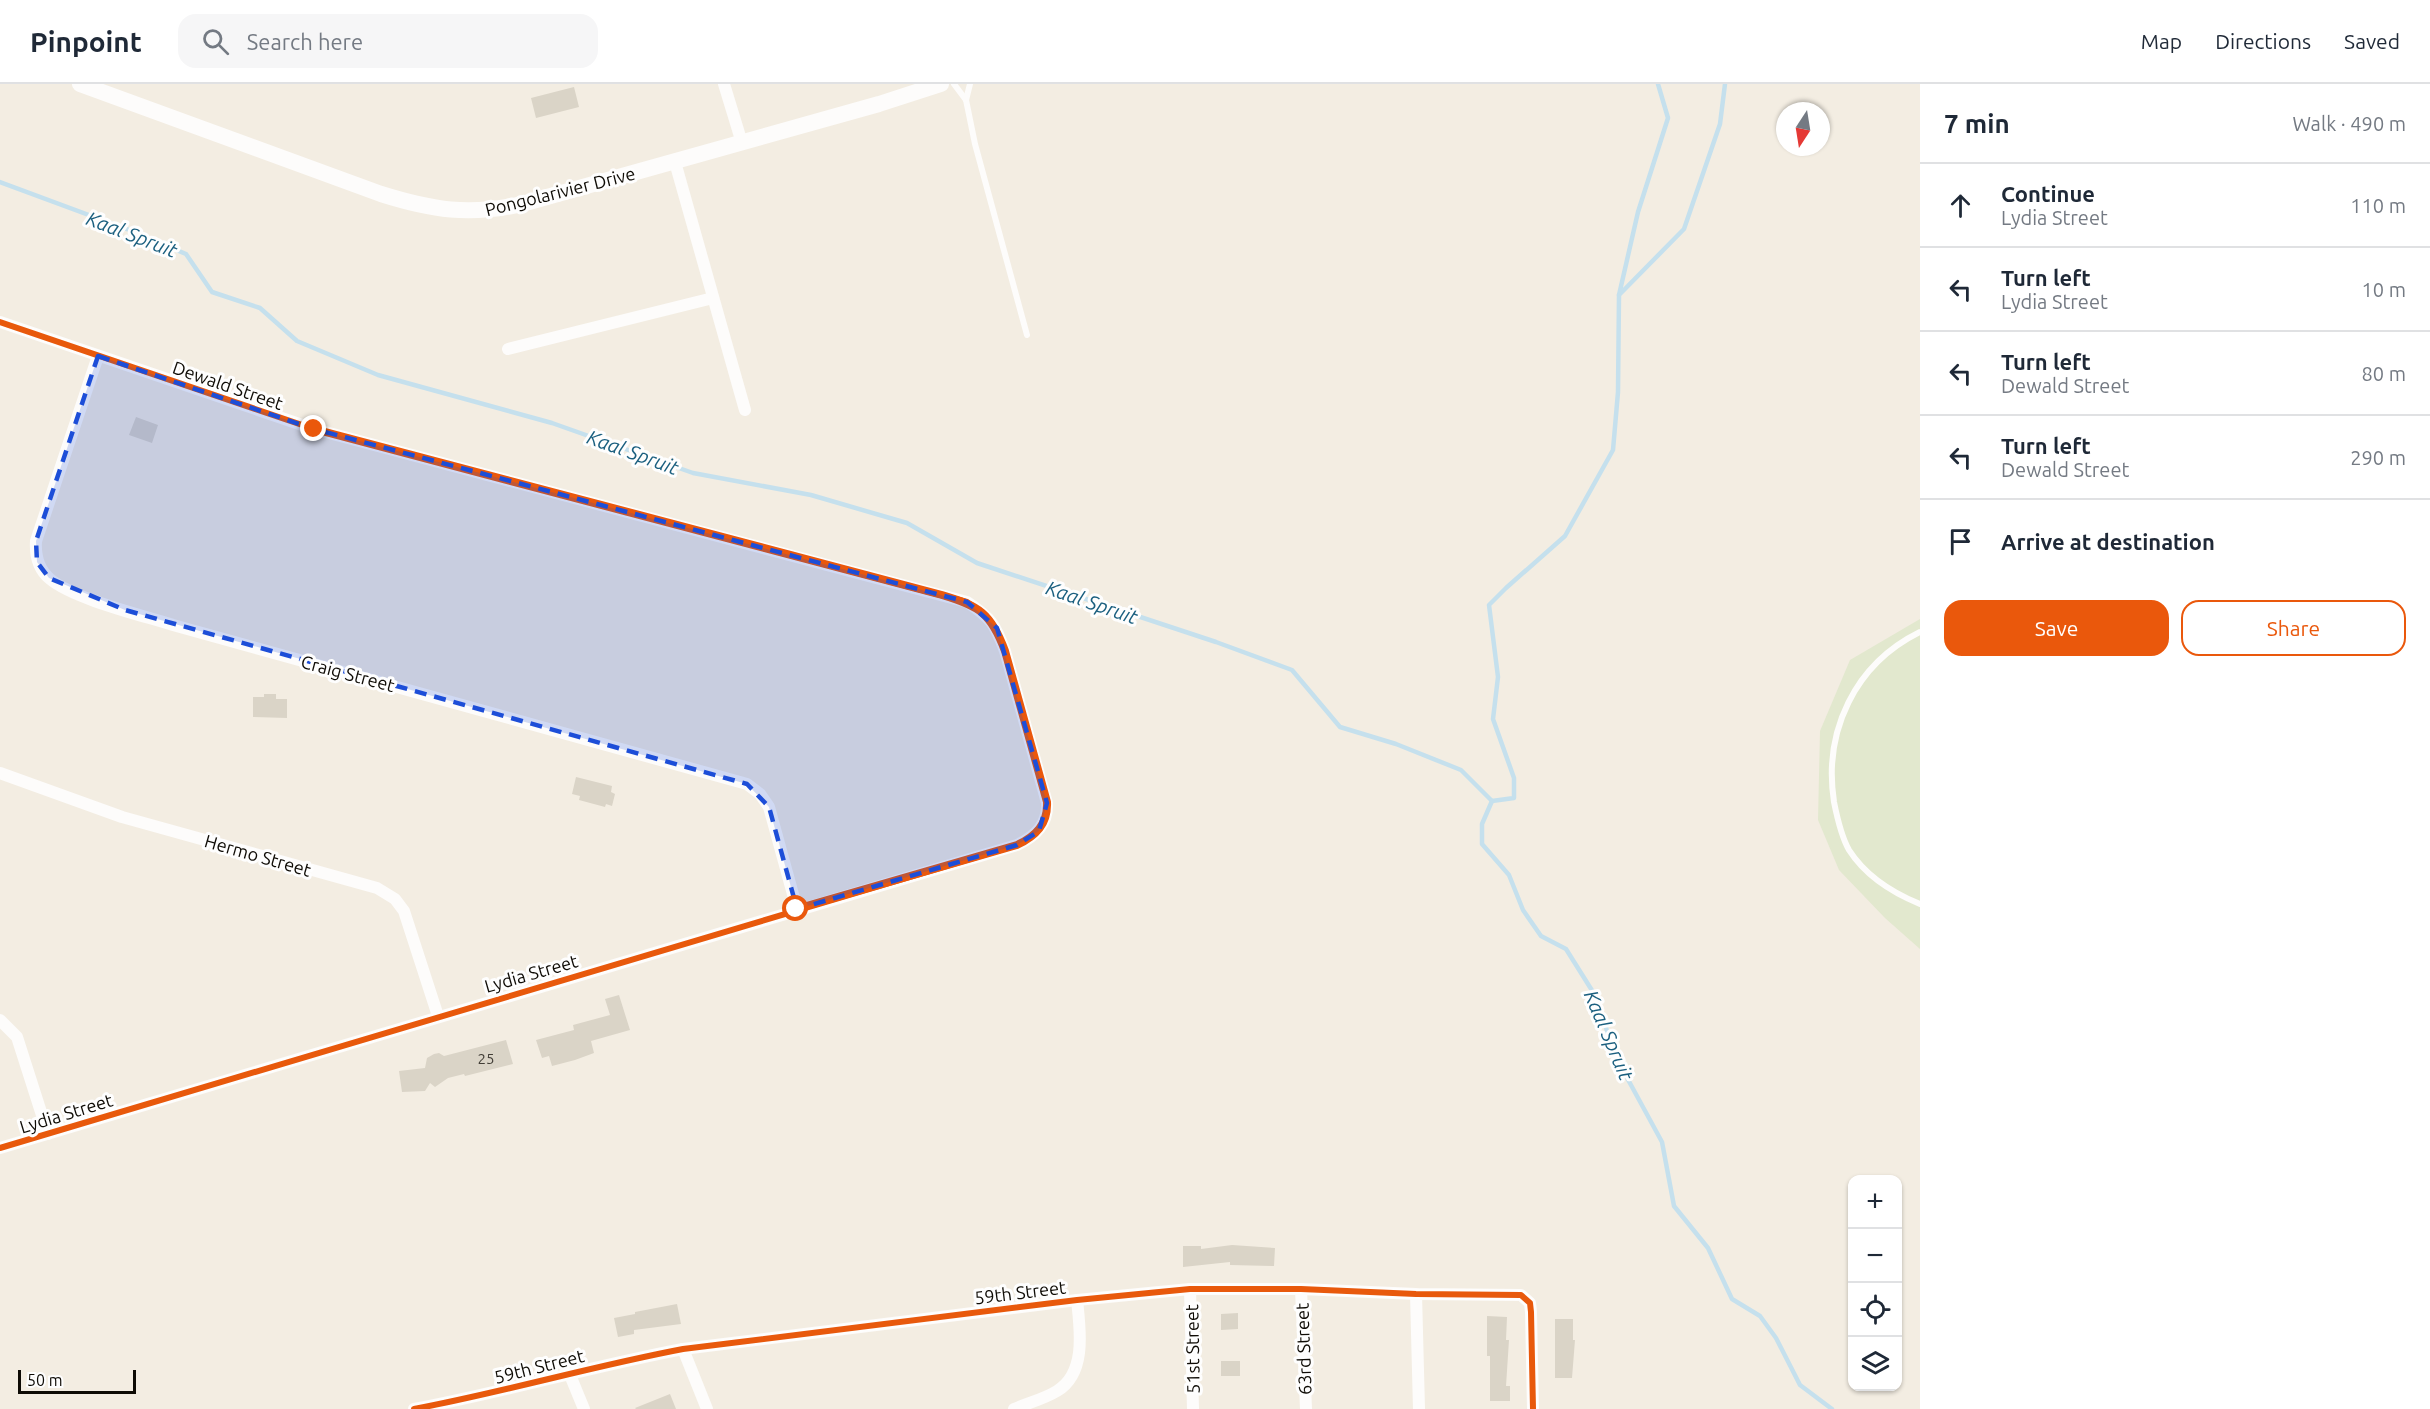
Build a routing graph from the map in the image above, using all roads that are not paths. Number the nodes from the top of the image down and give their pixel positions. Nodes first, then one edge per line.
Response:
1 (80, 84) edge
2 (724, 84) edge
3 (941, 84) edge
4 (954, 84) edge
5 (970, 84) edge
6 (966, 100) junction
7 (742, 143) junction
8 (675, 162) junction
9 (713, 298) junction
10 (0, 322) edge
11 (1028, 335) dead end
12 (508, 349) dead end
13 (98, 356) junction
14 (745, 410) dead end
15 (1920, 632) edge
16 (0, 774) edge
17 (1047, 802) joint
18 (1920, 904) edge
19 (796, 909) junction
20 (438, 1016) junction
21 (0, 1020) edge
22 (48, 1134) junction
23 (0, 1148) edge
24 (1190, 1289) junction
25 (1301, 1289) junction
26 (1416, 1294) junction
27 (1077, 1300) junction
28 (683, 1349) junction
29 (570, 1375) junction
30 (461, 1405) edge
31 (414, 1409) edge
32 (584, 1409) edge
33 (707, 1409) edge
34 (1014, 1409) edge
35 (1193, 1409) edge
36 (1305, 1409) edge
37 (1419, 1409) edge
38 (1533, 1409) edge

1 - 8 street, Pongolarivier Drive
2 - 7 street
3 - 7 street, Pongolarivier Drive
4 - 6 lane
5 - 6 lane
6 - 11 lane
7 - 8 street, Pongolarivier Drive
8 - 9 street
9 - 12 street
9 - 14 street
10 - 13 street, Dewald Street
13 - 17 street, Dewald Street
13 - 19 street, Craig Street
15 - 18 lane
16 - 20 street, Hermo Street
17 - 19 street, Lydia Street
19 - 20 street, Lydia Street
20 - 22 street, Lydia Street
21 - 22 street
22 - 23 street, Lydia Street
24 - 25 street, 59th Street
24 - 27 street, 59th Street
24 - 35 street, 51st Street
25 - 26 street, 59th Street
25 - 36 street, 63rd Street
26 - 37 street
26 - 38 street, 59th Street
27 - 28 street, 59th Street
27 - 34 street
28 - 29 street, 59th Street
28 - 33 street
29 - 30 street, 59th Street
29 - 32 street
30 - 31 street, 59th Street

